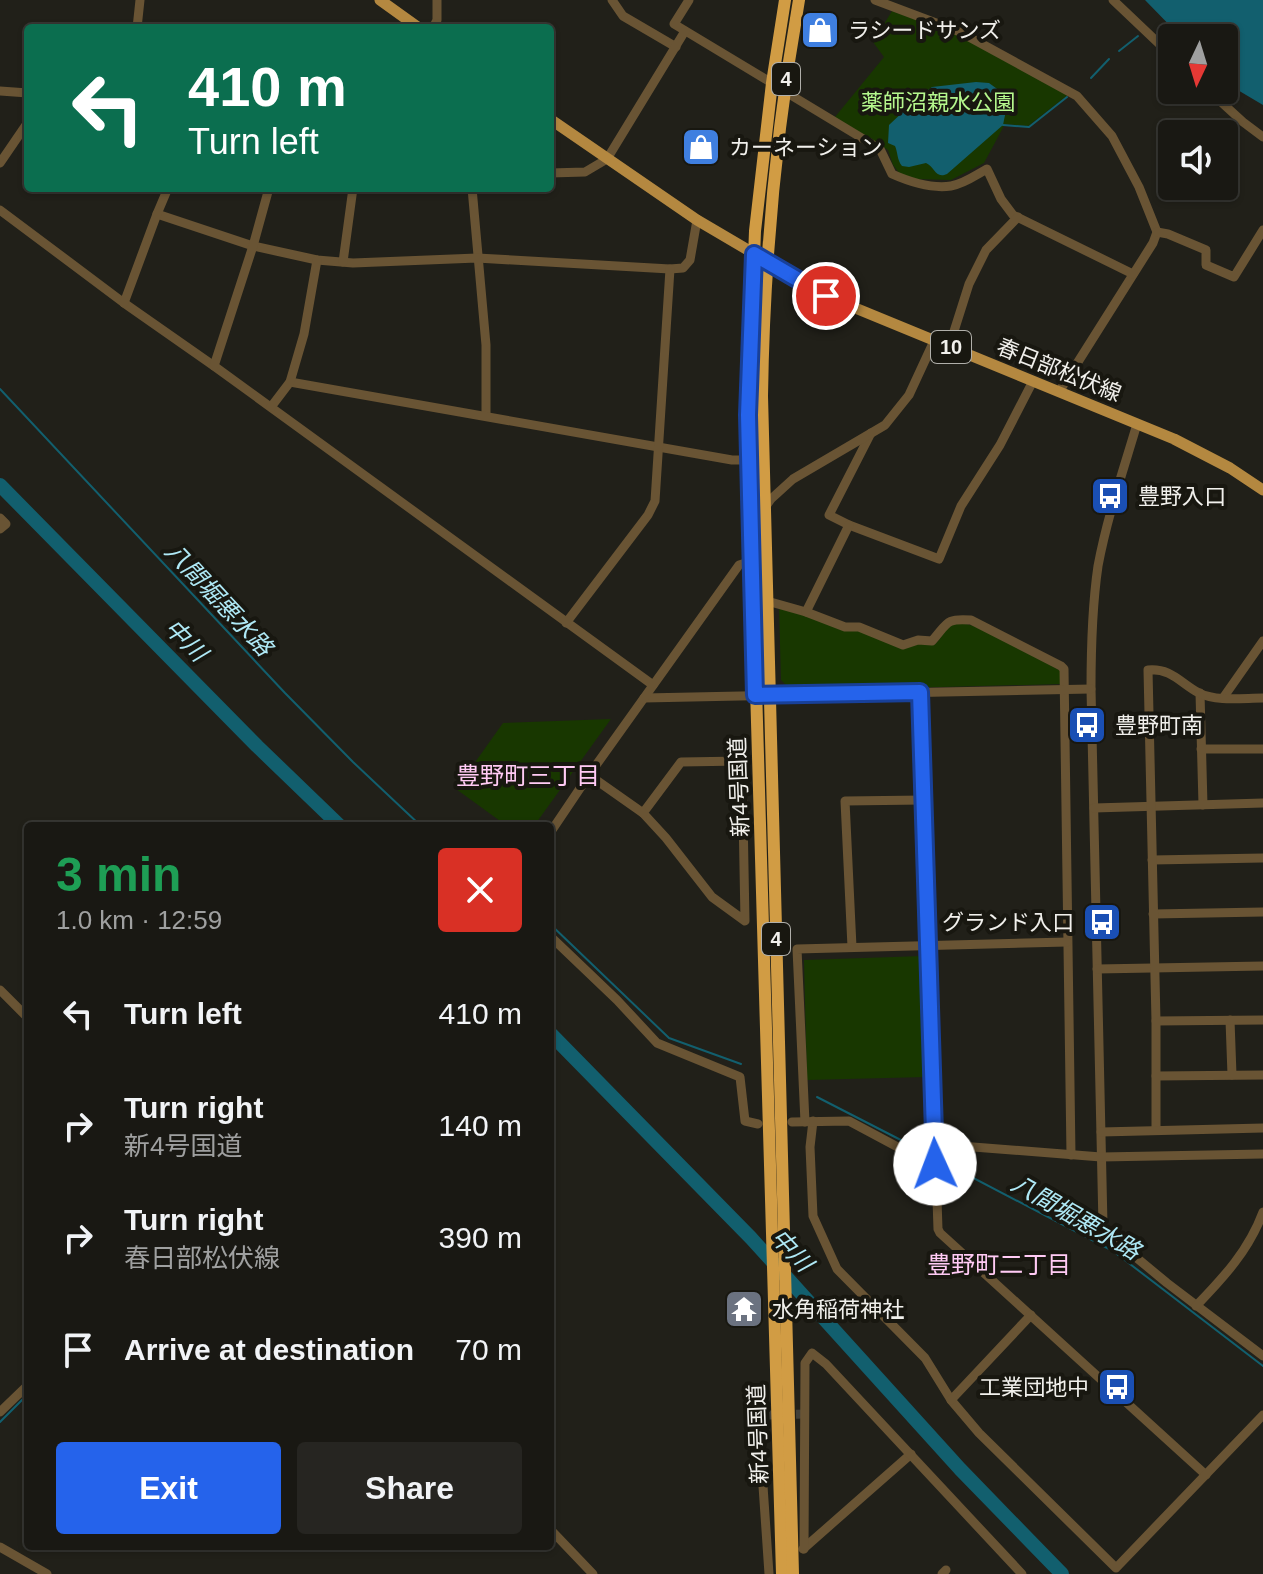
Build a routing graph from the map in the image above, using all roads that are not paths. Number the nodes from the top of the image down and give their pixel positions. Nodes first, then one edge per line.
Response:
1 (140, 0) edge
2 (380, 0) edge
3 (437, 0) edge
4 (612, 0) edge
5 (689, 0) edge
6 (785, 0) edge
7 (799, 0) edge
8 (875, 0) edge
9 (1113, 0) edge
10 (137, 24) edge
11 (413, 24) edge
12 (435, 24) edge
13 (685, 31) junction
14 (1158, 43) edge
15 (676, 47) junction
16 (772, 83) junction
17 (0, 91) edge
18 (784, 91) junction
19 (24, 93) edge
20 (1223, 104) edge
21 (554, 122) edge
22 (24, 128) edge
23 (1263, 137) edge
24 (607, 159) junction
25 (0, 163) edge
26 (554, 173) edge
27 (166, 192) edge
28 (268, 192) edge
29 (352, 192) edge
30 (472, 192) edge
31 (0, 210) edge
32 (157, 214) junction
33 (1018, 217) junction
34 (697, 220) junction
35 (1263, 230) edge
36 (1157, 232) junction
37 (253, 246) junction
38 (754, 254) junction
39 (477, 258) junction
40 (317, 260) junction
41 (343, 262) junction
42 (768, 262) junction
43 (670, 269) junction
44 (1133, 274) junction
45 (124, 303) junction
46 (934, 341) junction
47 (949, 347) junction
48 (214, 366) junction
49 (1033, 381) junction
50 (290, 382) junction
51 (1059, 392) junction
52 (271, 407) junction
53 (486, 416) junction
54 (1137, 424) junction
55 (871, 433) junction
56 (659, 447) junction
57 (749, 460) junction
58 (1263, 490) edge
59 (764, 509) junction
60 (0, 518) edge
61 (849, 525) junction
62 (0, 529) edge
63 (752, 561) junction
64 (767, 601) junction
65 (806, 612) junction
66 (566, 623) junction
67 (1263, 641) edge
68 (653, 685) junction
69 (1064, 689) junction
70 (1091, 689) junction
71 (920, 692) junction
72 (1200, 693) junction
73 (755, 695) junction
74 (770, 695) junction
75 (644, 698) junction
76 (1223, 698) junction
77 (1263, 698) edge
78 (1201, 749) junction
79 (1263, 749) edge
80 (589, 775) junction
81 (923, 800) junction
82 (1263, 803) edge
83 (1203, 805) junction
84 (1151, 807) junction
85 (1094, 808) junction
86 (643, 813) junction
87 (554, 827) edge
88 (1263, 858) edge
89 (1152, 860) junction
90 (1263, 912) edge
91 (1153, 914) junction
92 (554, 940) edge
93 (1067, 942) junction
94 (928, 945) junction
95 (852, 947) junction
96 (1263, 966) edge
97 (1154, 968) junction
98 (1097, 969) junction
99 (0, 990) edge
100 (24, 1014) edge
101 (1230, 1020) junction
102 (1263, 1020) edge
103 (1156, 1021) junction
104 (1232, 1075) junction
105 (1263, 1075) edge
106 (1156, 1076) junction
107 (792, 1122) dead end
108 (809, 1122) junction
109 (758, 1124) dead end
110 (1263, 1128) edge
111 (1156, 1129) junction
112 (1101, 1132) junction
113 (935, 1148) junction
114 (1263, 1154) edge
115 (1071, 1155) junction
116 (1101, 1157) junction
117 (935, 1165) junction
118 (1263, 1212) edge
119 (1196, 1306) junction
120 (1031, 1315) junction
121 (1263, 1356) edge
122 (24, 1389) edge
123 (757, 1398) dead end
124 (951, 1400) junction
125 (0, 1412) edge
126 (757, 1415) junction
127 (769, 1415) tunnel mouth
128 (1263, 1415) edge
129 (911, 1454) junction
130 (1206, 1475) junction
131 (554, 1533) edge
132 (0, 1547) edge
133 (804, 1549) junction
134 (793, 1559) junction
135 (47, 1574) edge
136 (593, 1574) edge
137 (769, 1574) edge
138 (782, 1574) edge
139 (793, 1574) edge
140 (1022, 1574) edge

1 - 10 street
2 - 11 main road
3 - 12 street
4 - 15 street
5 - 13 street
6 - 16 highway, 新4号国道 / 4
7 - 18 highway, 新4号国道 / 4
8 - 36 street
9 - 14 street
13 - 15 street
13 - 16 street
15 - 24 street
16 - 38 highway, 新4号国道 / 4
17 - 19 street
18 - 33 street
18 - 42 highway, 新4号国道 / 4
20 - 23 street
21 - 24 main road, 春日部松伏線 / 10
22 - 25 street
24 - 26 street
24 - 34 main road, 春日部松伏線 / 10
27 - 32 street
28 - 37 street
29 - 41 street
30 - 39 street
31 - 45 street
32 - 37 street
32 - 45 street
33 - 44 street
33 - 47 street
34 - 38 main road, 春日部松伏線 / 10
34 - 43 street
35 - 36 street
36 - 44 street
37 - 40 street
37 - 48 street
38 - 42 main road, 春日部松伏線 / 10
38 - 57 highway, 新4号国道 / 4
39 - 41 street
39 - 43 street
39 - 53 street
40 - 41 street
40 - 50 street
42 - 46 main road, 春日部松伏線 / 10
42 - 59 highway, 新4号国道 / 4
43 - 56 street
44 - 51 street
45 - 48 street
46 - 47 main road, 春日部松伏線 / 10
46 - 55 street
47 - 49 main road, 春日部松伏線 / 10
48 - 52 street
49 - 51 main road, 春日部松伏線 / 10
49 - 61 street
50 - 52 street
50 - 53 street
51 - 54 main road, 春日部松伏線 / 10
52 - 66 street
53 - 56 street
54 - 58 main road, 春日部松伏線 / 10
54 - 70 street
55 - 59 street
55 - 61 street
56 - 57 street
56 - 66 street
57 - 63 highway, 新4号国道 / 4
59 - 64 highway, 新4号国道 / 4
60 - 62 street
61 - 65 street
63 - 68 street
63 - 73 highway, 新4号国道 / 4
64 - 65 street
64 - 74 highway, 新4号国道 / 4
65 - 69 street
66 - 68 street
67 - 76 street
68 - 75 street
69 - 70 street
69 - 71 street
69 - 93 street
70 - 85 street
71 - 74 street
71 - 81 street
72 - 76 street
72 - 78 street
72 - 84 street
73 - 74 street
73 - 75 street
73 - 138 highway, 新4号国道 / 4
74 - 134 highway, 新4号国道 / 4
75 - 80 street
76 - 77 street
78 - 79 street
78 - 83 street
80 - 86 street
80 - 87 street
81 - 94 street
81 - 95 street
82 - 83 street
83 - 84 street
84 - 85 street
84 - 89 street
85 - 98 street
86 - 86 street
88 - 89 street
89 - 91 street
90 - 91 street
91 - 97 street
92 - 109 street
93 - 94 street
93 - 115 street
94 - 95 street
94 - 113 street
95 - 108 street
96 - 97 street
97 - 98 street
97 - 103 street
98 - 112 street
99 - 100 street
101 - 102 street
101 - 103 street
101 - 104 street
103 - 106 street
104 - 105 street
104 - 106 street
106 - 111 street
107 - 108 street
108 - 117 street
108 - 124 street
110 - 111 street
111 - 112 street
112 - 116 street
113 - 115 street
113 - 117 street
114 - 116 street
115 - 116 street
116 - 119 street
117 - 120 street
118 - 119 street
119 - 121 street
120 - 124 street
120 - 130 street
122 - 125 street
123 - 126 street
124 - 130 street
126 - 127 street
126 - 137 street
128 - 130 street
129 - 133 street
129 - 133 street
129 - 140 street
131 - 136 street
132 - 135 street
133 - 134 street
134 - 139 highway, 新4号国道 / 4

